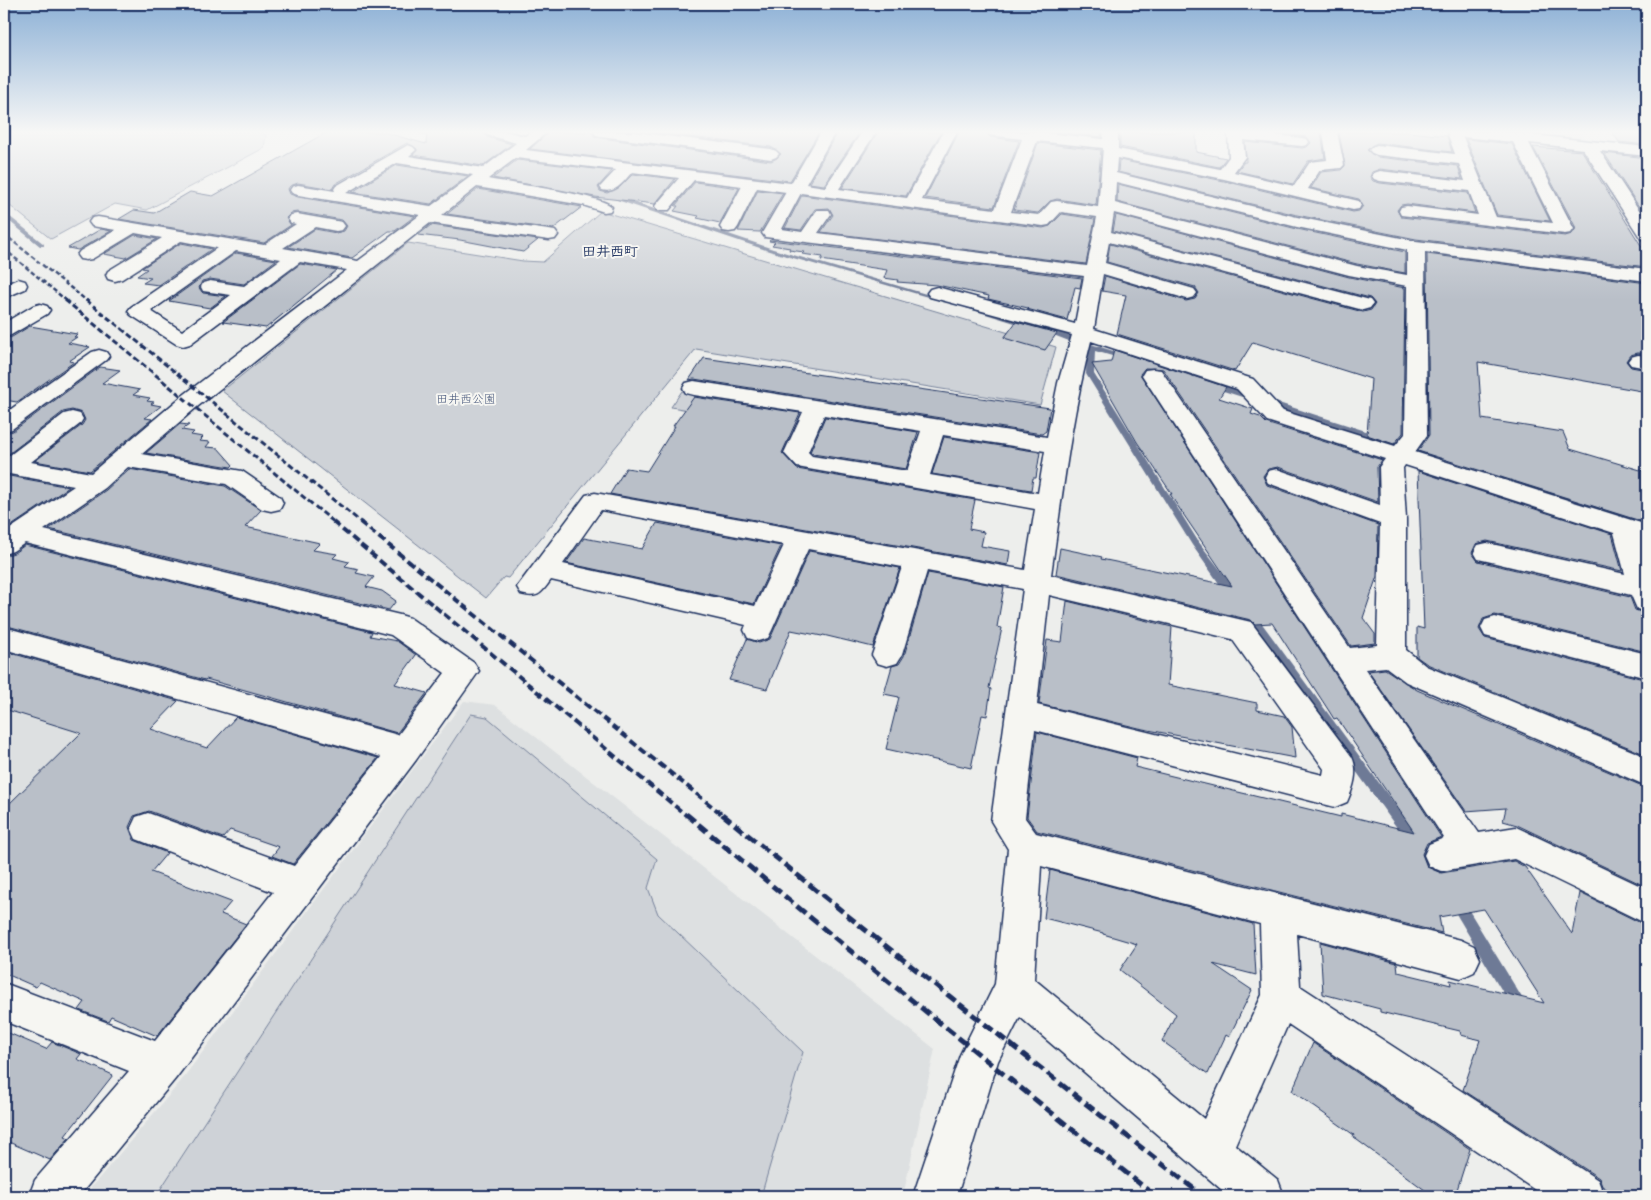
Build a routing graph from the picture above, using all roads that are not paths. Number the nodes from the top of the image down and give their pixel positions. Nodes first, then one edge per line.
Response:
1 (345, 188) edge
2 (467, 188) edge
3 (554, 188) edge
4 (679, 188) edge
5 (749, 188) edge
6 (795, 188) joint
7 (832, 188) edge
8 (920, 188) edge
9 (1012, 188) edge
10 (1108, 188) edge
11 (1158, 188) edge
12 (1282, 188) edge
13 (1301, 188) edge
14 (1476, 188) edge
15 (1544, 188) edge
16 (1616, 188) edge
17 (298, 190) dead end
18 (342, 190) dead end
19 (829, 192) junction
20 (1298, 192) junction
21 (912, 203) junction
22 (1353, 205) dead end
23 (663, 206) dead end
24 (604, 208) dead end
25 (1106, 210) junction
26 (1407, 211) dead end
27 (823, 214) dead end
28 (432, 215) junction
29 (1001, 216) junction
30 (1489, 221) junction
31 (98, 222) dead end
32 (336, 226) dead end
33 (729, 227) dead end
34 (132, 228) junction
35 (549, 235) dead end
36 (1102, 235) junction
37 (1647, 235) edge
38 (178, 236) junction
39 (807, 237) junction
40 (233, 245) junction
41 (1416, 246) junction
42 (267, 251) junction
43 (1285, 252) junction
44 (86, 255) dead end
45 (296, 256) junction
46 (362, 267) junction
47 (1095, 269) junction
48 (115, 275) dead end
49 (1647, 275) edge
50 (1267, 278) junction
51 (1416, 282) junction
52 (210, 287) dead end
53 (248, 292) junction
54 (938, 293) dead end
55 (1187, 294) dead end
56 (1363, 304) dead end
57 (40, 310) dead end
58 (4, 331) edge
59 (1081, 339) junction
60 (99, 356) dead end
61 (1153, 375) dead end
62 (694, 388) dead end
63 (816, 407) junction
64 (72, 419) dead end
65 (4, 424) edge
66 (934, 426) junction
67 (1057, 446) junction
68 (1404, 450) junction
69 (124, 459) junction
70 (7, 465) edge
71 (1277, 477) dead end
72 (916, 480) junction
73 (96, 482) junction
74 (271, 503) dead end
75 (1049, 503) junction
76 (1393, 519) junction
77 (15, 530) edge
78 (1636, 531) edge
79 (799, 538) junction
80 (1487, 552) dead end
81 (917, 560) junction
82 (1037, 582) junction
83 (1645, 596) edge
84 (1495, 628) dead end
85 (4, 638) edge
86 (887, 655) dead end
87 (1392, 655) junction
88 (1343, 660) junction
89 (1647, 666) edge
90 (1021, 714) junction
91 (405, 750) junction
92 (1647, 772) edge
93 (148, 828) dead end
94 (1025, 846) junction
95 (299, 886) junction
96 (1647, 907) edge
97 (1278, 911) junction
98 (1461, 959) dead end
99 (1014, 987) junction
100 (1280, 996) junction
101 (4, 1002) edge
102 (162, 1064) junction
103 (1210, 1153) junction
104 (51, 1196) edge
105 (935, 1196) edge
106 (1262, 1196) edge
107 (1582, 1196) edge

1 - 18 street
2 - 28 street
3 - 24 street
4 - 23 street
5 - 33 street
6 - 19 street
6 - 39 street
7 - 19 street
8 - 21 street
9 - 29 street
10 - 25 street
11 - 41 street
12 - 20 street
13 - 20 street
14 - 30 street
15 - 30 street
16 - 37 street
17 - 28 street
19 - 21 street
20 - 22 street
21 - 29 street
25 - 29 street
25 - 36 street
25 - 43 street
26 - 30 street
27 - 39 street
28 - 35 street
28 - 46 street
31 - 34 street
32 - 42 street
34 - 38 street
34 - 44 street
36 - 47 street
36 - 50 street
38 - 40 street
38 - 48 street
39 - 47 street
40 - 42 street
40 - 53 street
41 - 49 street
41 - 51 street
42 - 45 street
43 - 50 street
43 - 51 street
45 - 46 street
45 - 53 street
46 - 69 street
47 - 55 street
47 - 59 street
50 - 56 street
51 - 68 street
52 - 53 street
54 - 59 street
57 - 58 street
59 - 67 street
59 - 68 street
60 - 65 street
61 - 88 street
62 - 63 street
63 - 66 street
63 - 72 street
64 - 70 street
66 - 67 street
66 - 72 street
67 - 75 street
68 - 76 street
68 - 78 street
69 - 73 street
69 - 74 street
70 - 73 street
71 - 76 street
72 - 75 street
73 - 77 street
75 - 82 street
76 - 87 street
77 - 91 street
78 - 83 street
79 - 79 street
79 - 81 street
80 - 83 street
81 - 82 street
81 - 86 street
82 - 90 street
82 - 90 street
84 - 89 street
85 - 91 street
87 - 88 street
87 - 92 street
88 - 96 street
90 - 94 street
91 - 95 street
93 - 95 street
94 - 97 street
94 - 99 street
95 - 102 street
97 - 98 street
97 - 100 street
99 - 103 street
99 - 105 street
100 - 103 street
100 - 107 street
101 - 102 street
102 - 104 street
103 - 106 street

